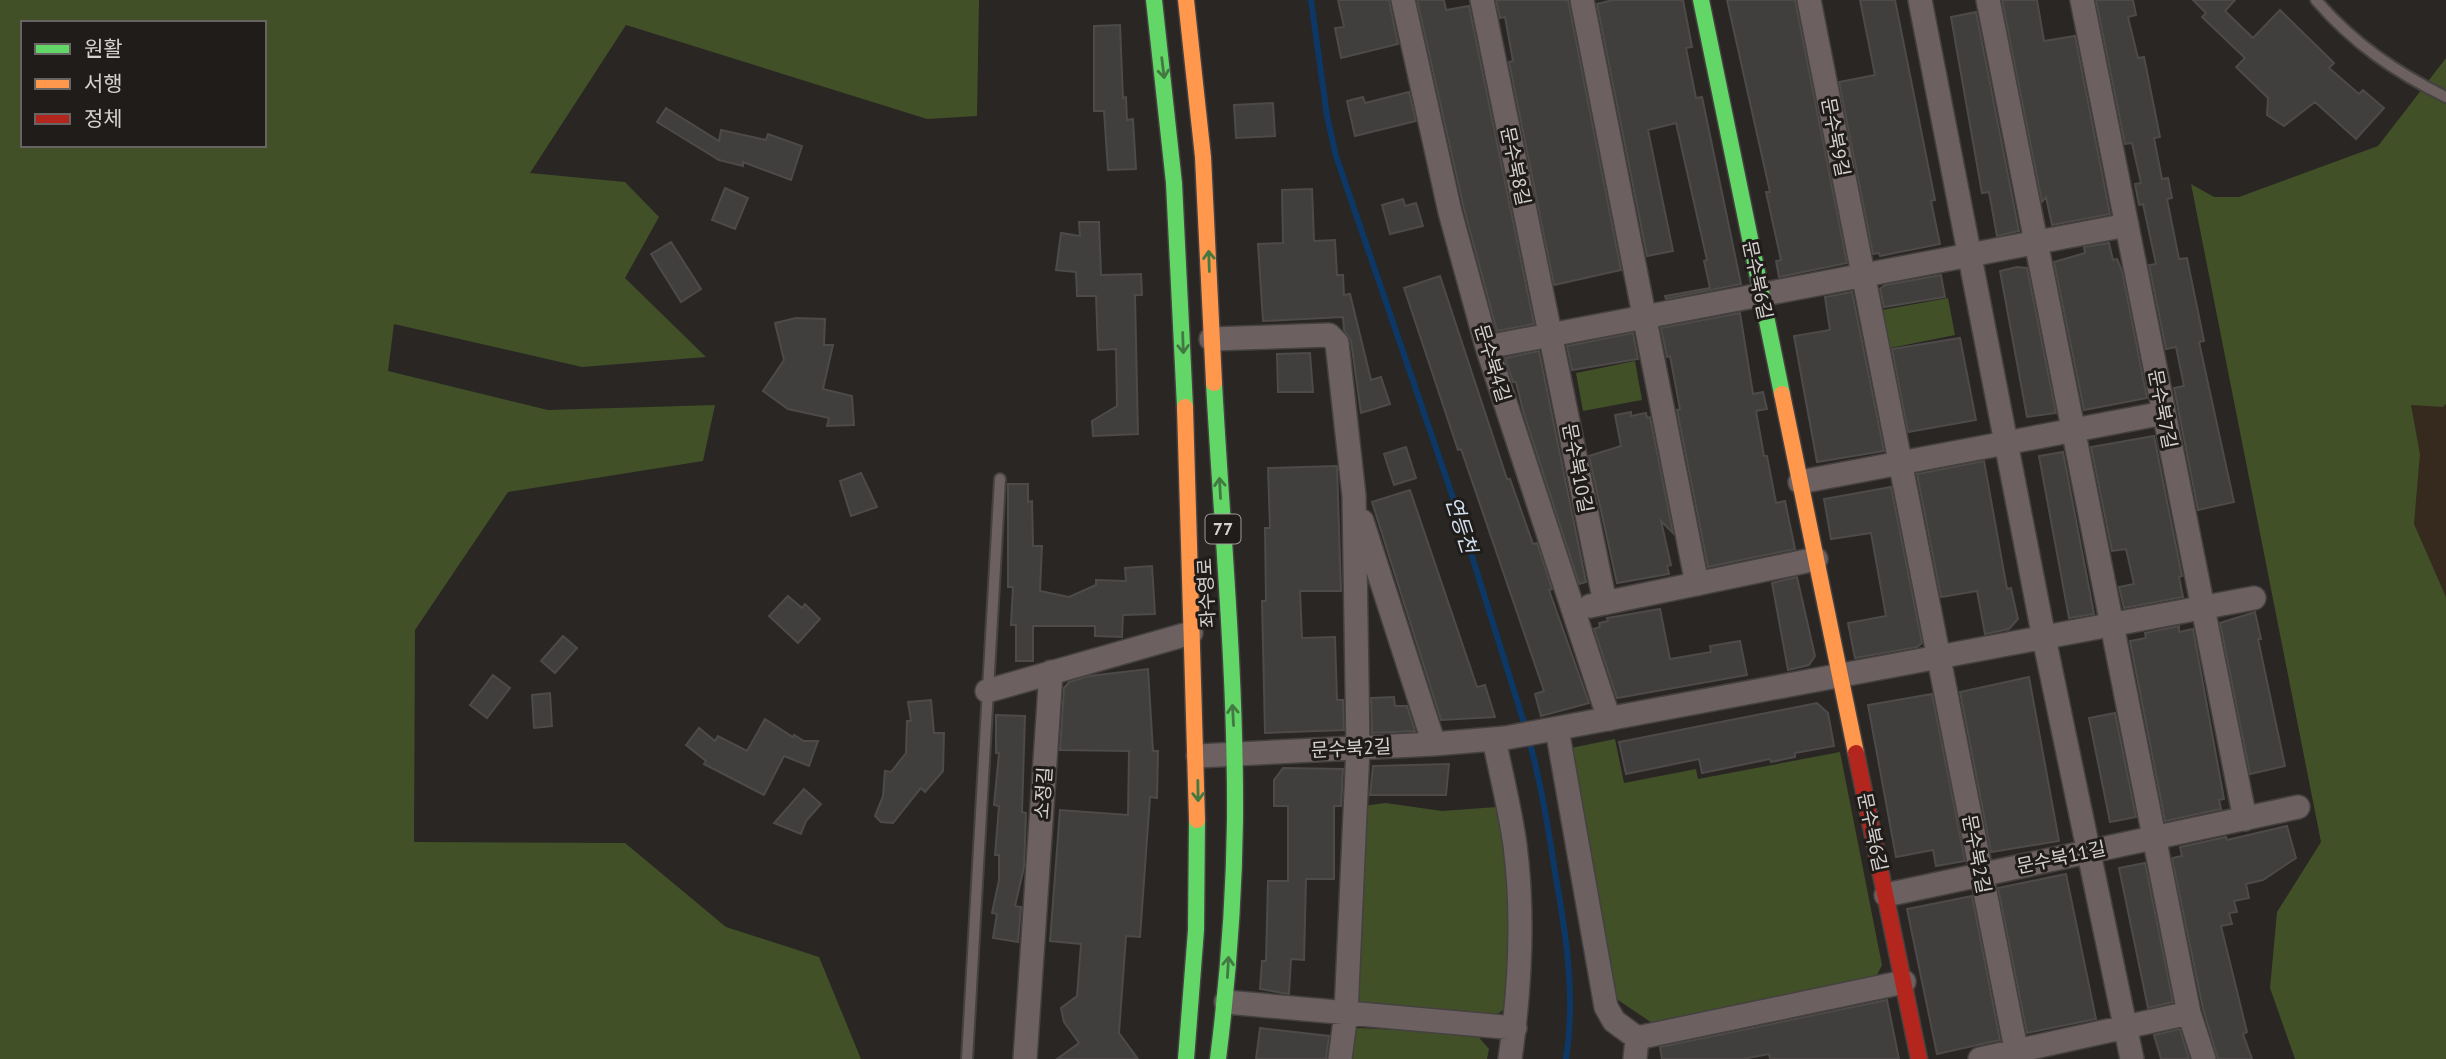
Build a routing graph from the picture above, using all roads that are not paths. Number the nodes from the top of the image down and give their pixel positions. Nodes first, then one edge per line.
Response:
1 (1154, 0) edge
2 (1186, 0) edge
3 (1202, 0) edge
4 (1403, 0) edge
5 (1482, 0) edge
6 (1582, 0) edge
7 (1701, 0) edge
8 (1809, 0) edge
9 (1920, 0) edge
10 (1989, 0) edge
11 (2082, 0) edge
12 (2316, 0) edge
13 (1196, 64) junction
14 (2446, 97) edge
15 (2127, 225) junction
16 (2036, 242) junction
17 (1970, 255) junction
18 (1863, 275) junction
19 (1761, 293) junction
20 (1646, 315) junction
21 (1551, 333) junction
22 (1212, 339) junction
23 (1487, 347) junction
24 (2164, 413) junction
25 (2074, 430) junction
26 (2006, 443) junction
27 (1900, 463) junction
28 (1000, 479) dead end
29 (1800, 482) junction
30 (1354, 496) junction
31 (1816, 559) junction
32 (1697, 584) junction
33 (2254, 598) dead end
34 (1605, 603) junction
35 (2203, 607) junction
36 (1573, 609) junction
37 (2112, 625) junction
38 (1191, 633) junction
39 (2044, 638) junction
40 (1939, 657) junction
41 (1051, 672) junction
42 (1840, 676) junction
43 (987, 691) junction
44 (1609, 719) junction
45 (1557, 729) junction
46 (1499, 738) junction
47 (1434, 744) junction
48 (1358, 748) junction
49 (1235, 754) junction
50 (1198, 755) junction
51 (2298, 807) dead end
52 (2245, 819) junction
53 (2155, 838) junction
54 (2088, 852) junction
55 (1217, 869) junction
56 (1981, 874) junction
57 (1886, 895) junction
58 (1904, 982) junction
59 (1226, 1002) junction
60 (1346, 1013) junction
61 (2189, 1013) junction
62 (1515, 1028) junction
63 (2123, 1028) junction
64 (1636, 1049) edge
65 (2017, 1055) edge
66 (967, 1059) edge
67 (1025, 1059) edge
68 (1186, 1059) edge
69 (1218, 1059) edge
70 (1340, 1059) edge
71 (1510, 1059) edge
72 (1919, 1059) edge
73 (1980, 1059) edge
74 (2132, 1059) edge
75 (2204, 1059) edge

1 -> 38 main road, 좌수영로 / 77
2 - 13 main road, 좌수영로 / 77
3 - 13 main road
4 - 23 street, 문수북4길
5 - 21 street, 문수북8길
6 - 20 street
7 - 19 main road, 문수북6길
8 - 18 street, 문수북9길
9 - 17 street
10 - 16 street
11 - 15 street, 문수북7길
12 - 14 lane
22 -> 13 main road, 좌수영로 / 77
15 - 16 street
15 - 24 street, 문수북7길
16 - 17 street
16 - 25 street
17 - 18 street
17 - 26 street
18 - 19 street
18 - 27 street
19 - 20 street
19 - 29 main road, 문수북6길
20 - 21 street
20 - 32 street
21 - 23 street
21 - 34 street, 문수북10길
22 - 30 street
49 -> 22 main road, 좌수영로 / 77
23 - 36 street, 문수북4길
24 - 25 street
24 - 35 street, 문수북7길
25 - 26 street
25 - 37 street
26 - 27 street
26 - 39 street
27 - 29 street
27 - 40 street
28 - 43 lane
29 - 31 main road, 문수북6길
30 - 47 street
30 - 48 street
31 - 32 street
31 - 42 main road, 문수북6길
32 - 34 street
33 - 35 street
34 - 36 street
35 - 37 street
35 - 52 street, 문수북7길
36 - 44 street, 문수북4길
37 - 39 street
37 - 53 street
38 - 41 street
38 - 50 main road, 좌수영로 / 77
39 - 40 street
39 - 54 street
40 - 42 street
40 - 56 street, 문수북2길
41 - 43 street
41 - 67 street, 소정길
42 - 44 street
42 - 57 main road, 문수북6길
43 - 66 lane
44 - 45 street
45 - 46 street, 문수북2길
45 - 64 street
46 - 47 street, 문수북2길
46 - 62 street
47 - 48 street, 문수북2길
48 - 49 street, 문수북2길
48 - 60 street
49 - 50 street, 문수북2길
49 - 55 main road, 좌수영로 / 77
50 -> 55 main road, 좌수영로 / 77
51 - 52 street
52 - 53 street
53 - 54 street, 문수북11길
53 - 61 street
54 - 56 street, 문수북11길
54 - 63 street
59 -> 55 main road, 좌수영로 / 77
55 - 68 main road, 좌수영로 / 77
56 - 57 street, 문수북11길
56 - 65 street, 문수북2길
57 - 58 main road, 문수북6길
58 - 64 street
58 - 72 main road, 문수북6길
59 - 60 street
59 - 69 main road, 좌수영로 / 77
60 - 62 street
60 - 70 street
61 - 63 street
61 - 75 street
62 - 71 street
63 - 65 street
63 - 74 street
65 - 73 street

